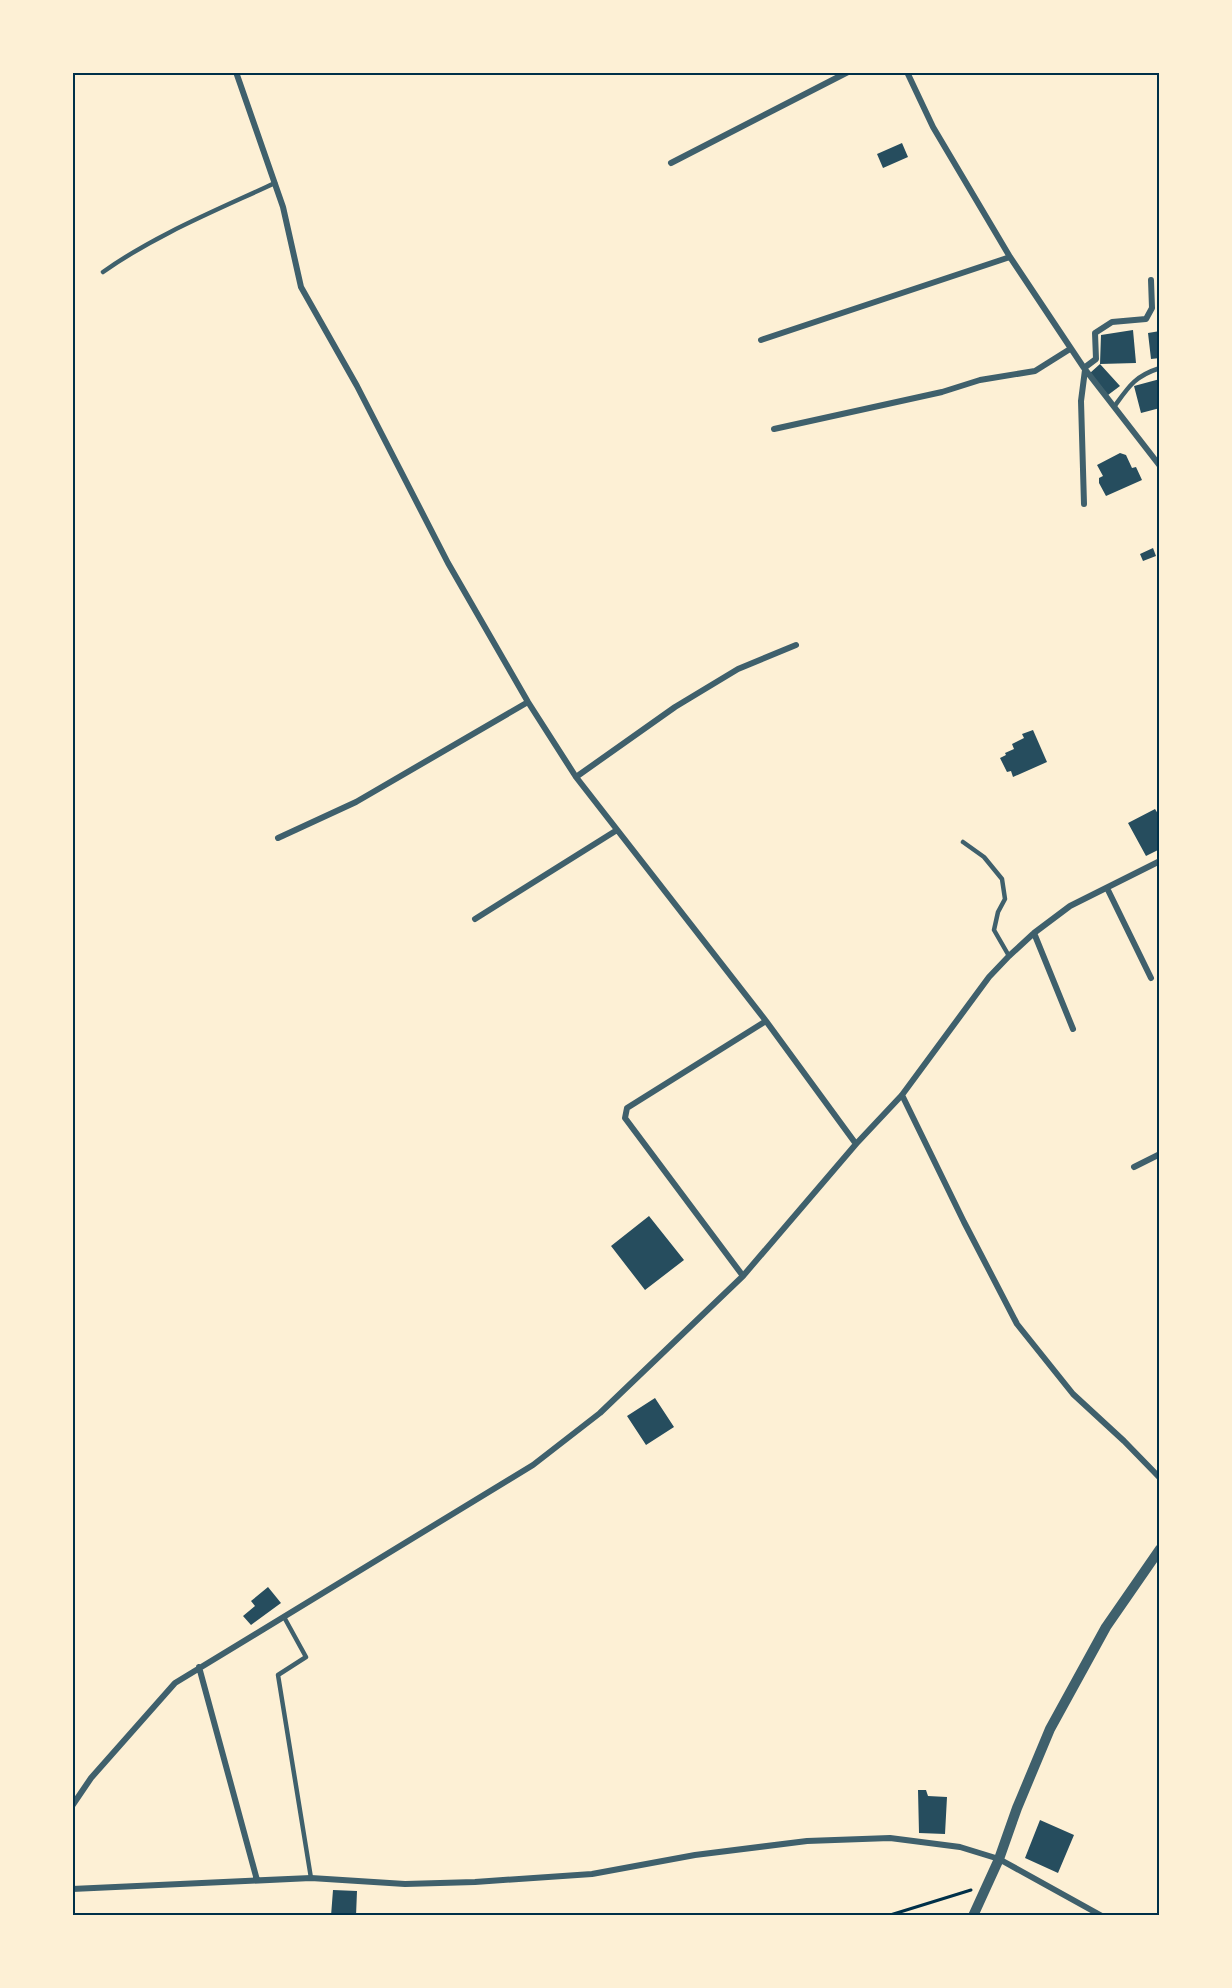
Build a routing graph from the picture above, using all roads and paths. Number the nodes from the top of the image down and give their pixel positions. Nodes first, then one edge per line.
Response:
1 (236, 72) edge
2 (848, 72) edge
3 (907, 72) edge
4 (671, 163) dead end
5 (275, 183) junction
6 (1010, 257) junction
7 (103, 272) dead end
8 (1151, 280) dead end
9 (761, 340) dead end
10 (1070, 349) junction
11 (1160, 368) edge
12 (1084, 369) junction
13 (1114, 407) junction
14 (774, 429) dead end
15 (1160, 466) edge
16 (1084, 504) dead end
17 (796, 645) dead end
18 (528, 702) junction
19 (576, 777) junction
20 (617, 830) junction
21 (278, 838) dead end
22 (963, 842) dead end
23 (1160, 861) edge
24 (1107, 888) junction
25 (475, 919) dead end
26 (1034, 933) junction
27 (1009, 956) junction
28 (1151, 978) dead end
29 (766, 1021) junction
30 (1073, 1029) dead end
31 (902, 1095) junction
32 (856, 1144) junction
33 (1160, 1154) edge
34 (1134, 1167) dead end
35 (743, 1276) junction
36 (1160, 1478) edge
37 (1160, 1549) edge
38 (284, 1617) junction
39 (199, 1667) junction
40 (72, 1806) edge
41 (999, 1859) junction
42 (311, 1878) junction
43 (257, 1880) junction
44 (987, 1886) junction
45 (72, 1889) edge
46 (887, 1916) edge
47 (973, 1916) edge
48 (1102, 1916) edge

1 - 5 street
2 - 4 street
3 - 6 street
5 - 7 lane
5 - 18 street
6 - 9 street
6 - 10 street
8 - 12 street
10 - 12 street
10 - 14 street
11 - 13 lane
12 - 13 street
12 - 16 street
13 - 15 street
17 - 19 street
18 - 19 street
18 - 21 street
19 - 20 street
20 - 25 street
20 - 29 street
22 - 27 lane
23 - 24 street
24 - 26 street
24 - 28 street
26 - 27 street
26 - 30 street
27 - 31 street
29 - 32 street
29 - 35 street
31 - 32 street
31 - 36 street
32 - 35 street
33 - 34 street
35 - 38 street
37 - 41 street
38 - 39 street
38 - 42 lane
39 - 40 street
39 - 43 street
41 - 42 street
41 - 44 street
41 - 48 street
42 - 43 street
43 - 45 street
44 - 46 path
44 - 47 street

